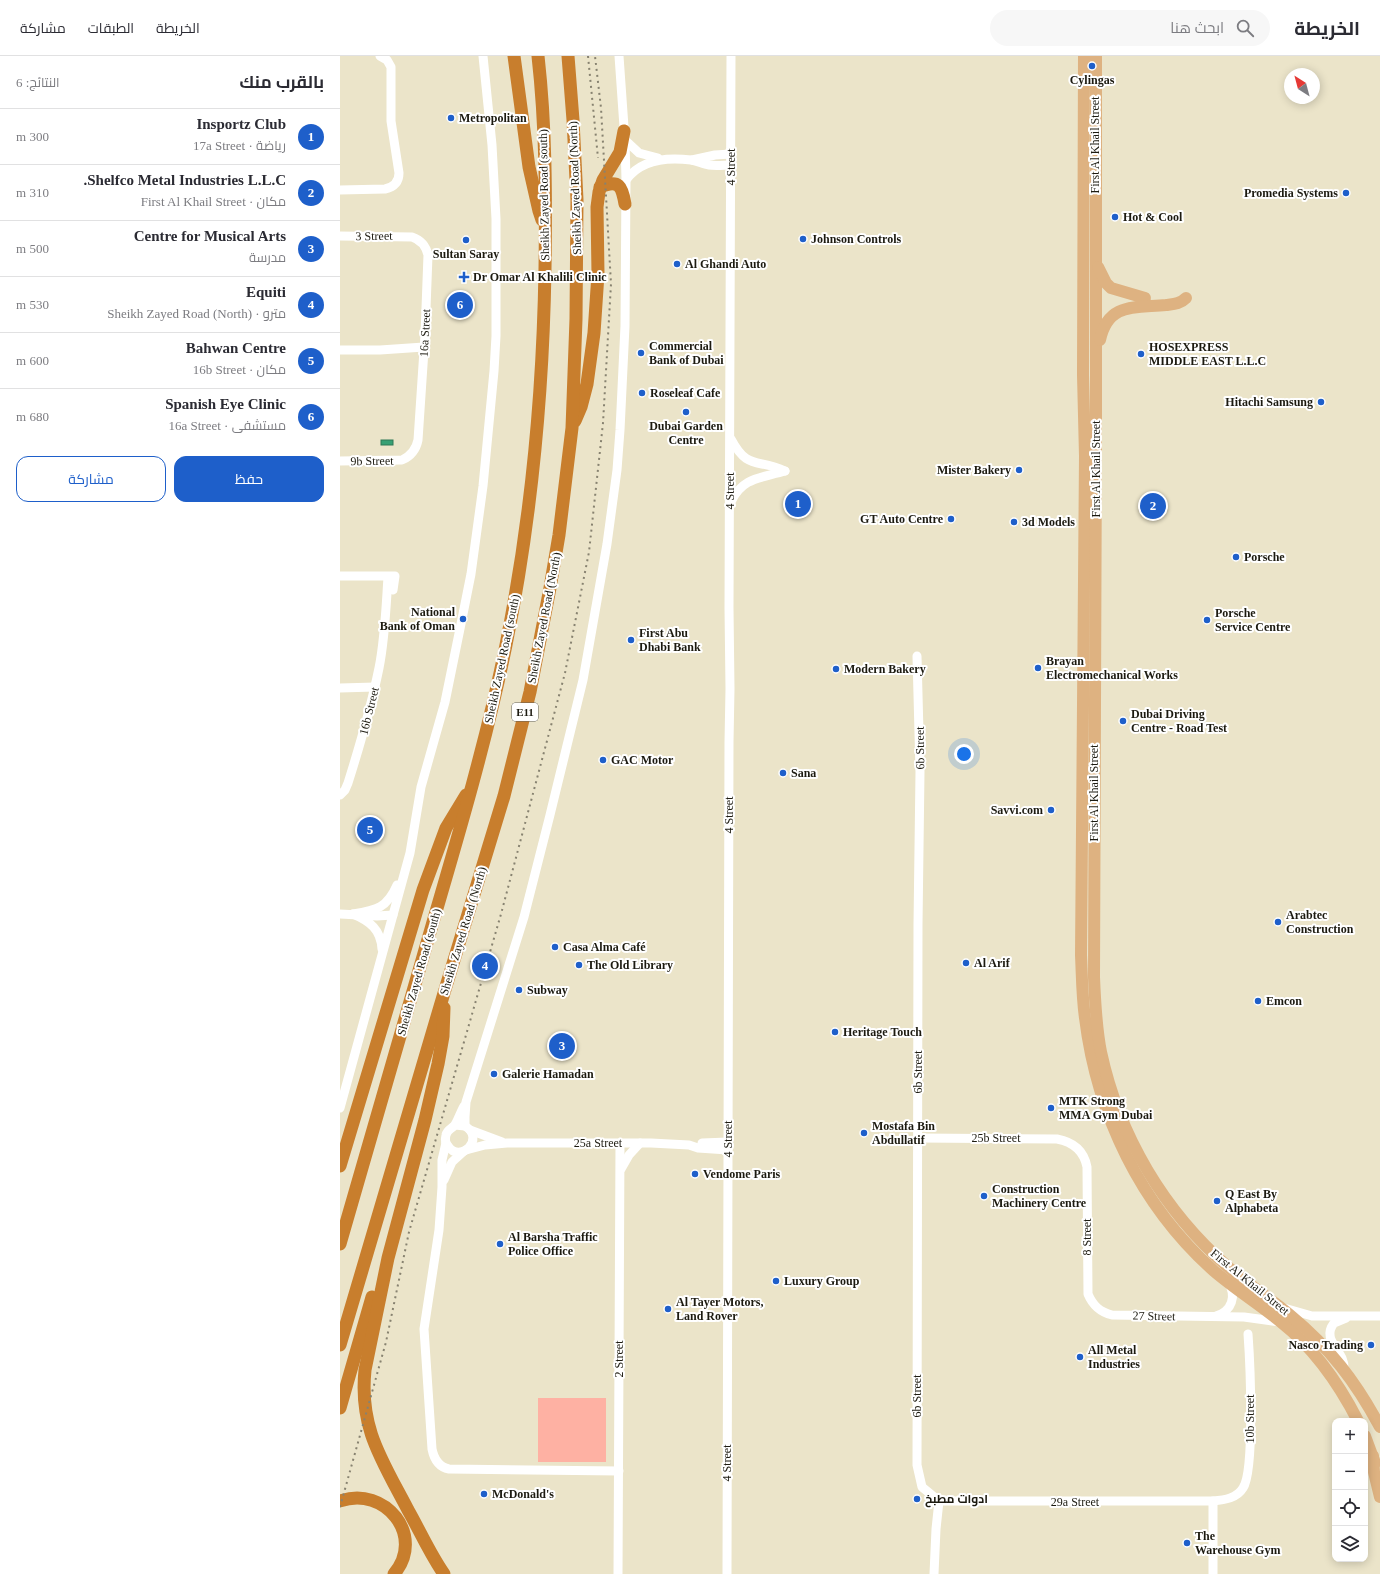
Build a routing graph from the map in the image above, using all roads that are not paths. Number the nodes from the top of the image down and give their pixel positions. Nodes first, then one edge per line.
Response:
1 (380, 56) edge
2 (483, 56) edge
3 (514, 56) edge
4 (538, 56) edge
5 (568, 56) edge
6 (619, 56) edge
7 (731, 56) edge
8 (1084, 56) edge
9 (1096, 56) edge
10 (624, 135) junction
11 (731, 154) junction
12 (664, 159) junction
13 (692, 160) junction
14 (731, 165) junction
15 (626, 180) junction
16 (600, 187) junction
17 (340, 190) edge
18 (625, 204) junction
19 (546, 229) junction
20 (340, 236) edge
21 (408, 236) joint
22 (1096, 263) junction
23 (1145, 298) dead end
24 (1186, 298) dead end
25 (340, 350) edge
26 (424, 350) junction
27 (1096, 355) junction
28 (572, 428) junction
29 (730, 438) junction
30 (418, 440) joint
31 (340, 461) edge
32 (730, 504) junction
33 (340, 576) edge
34 (917, 656) dead end
35 (342, 688) edge
36 (374, 691) junction
37 (473, 785) junction
38 (340, 795) edge
39 (408, 861) junction
40 (340, 914) edge
41 (353, 914) junction
42 (393, 915) junction
43 (383, 955) junction
44 (444, 993) junction
45 (466, 1102) junction
46 (340, 1108) edge
47 (455, 1125) junction
48 (468, 1128) junction
49 (918, 1138) junction
50 (446, 1143) junction
51 (507, 1143) junction
52 (620, 1143) junction
53 (640, 1143) junction
54 (1074, 1144) joint
55 (728, 1146) junction
56 (465, 1151) junction
57 (340, 1166) edge
58 (619, 1175) junction
59 (442, 1187) junction
60 (340, 1244) edge
61 (388, 1258) junction
62 (1228, 1282) junction
63 (1278, 1305) junction
64 (1097, 1308) joint
65 (1353, 1316) junction
66 (1380, 1316) edge
67 (1212, 1317) junction
68 (1281, 1322) junction
69 (1248, 1334) dead end
70 (340, 1345) edge
71 (1344, 1369) junction
72 (340, 1408) edge
73 (1356, 1418) edge
74 (1380, 1427) edge
75 (1368, 1444) edge
76 (1373, 1456) junction
77 (619, 1471) junction
78 (1380, 1475) edge
79 (1233, 1497) joint
80 (1380, 1497) edge
81 (340, 1501) edge
82 (939, 1501) junction
83 (1214, 1501) junction
84 (394, 1574) edge
85 (444, 1574) edge
86 (618, 1574) edge
87 (726, 1574) edge
88 (934, 1574) edge
89 (1213, 1574) edge

1 - 17 street
2 - 39 street
3 - 19 highway
4 - 19 highway, Sheikh Zayed Road (south)
5 - 28 highway, Sheikh Zayed Road (North) / E11
6 - 10 street
7 - 11 street, 4 Street
8 - 62 main road, First Al Khail Street
9 - 22 main road, First Al Khail Street
10 - 12 street
10 - 15 street
10 - 16 highway
11 - 13 street
11 - 14 street, 4 Street
12 - 13 street
12 - 15 street
13 - 14 street
14 - 29 street, 4 Street
15 - 18 street
16 - 18 highway
16 - 28 highway
18 - 45 street
19 - 37 highway, Sheikh Zayed Road (south)
20 - 21 street, 3 Street
21 - 26 street, 16a Street
22 - 23 main road
22 - 27 main road, First Al Khail Street
24 - 27 main road
25 - 26 street
26 - 30 street, 16a Street
27 - 63 main road, First Al Khail Street
28 - 44 highway, Sheikh Zayed Road (North) / E11
29 - 32 street, 4 Street
29 - 32 street
30 - 31 street, 9b Street
32 - 55 street, 4 Street
33 - 36 street, 16b Street
34 - 49 street, 6b Street
35 - 36 street
36 - 38 street, 16b Street
37 - 57 highway
37 - 60 highway, Sheikh Zayed Road (south)
39 - 41 street
39 - 42 street
40 - 41 street
41 - 42 street
41 - 43 street
42 - 43 street
43 - 46 street
44 - 61 highway
44 - 70 highway, Sheikh Zayed Road (North) / E11
45 - 47 street
45 - 48 street
47 - 48 street
47 - 50 street
48 - 51 street, 25a Street
48 - 56 street
49 - 54 street, 25b Street
49 - 82 street, 6b Street
50 - 56 street
50 - 59 street
51 - 52 street, 25a Street
51 - 56 street, 25a Street
52 - 53 street, 25a Street
52 - 58 street, 2 Street
53 - 55 street, 25a Street
53 - 58 street
54 - 64 street, 8 Street
55 - 87 street, 4 Street
56 - 59 street
58 - 77 street, 2 Street
59 - 77 street
61 - 72 highway
61 - 85 highway
62 - 67 street
62 - 68 main road, First Al Khail Street
63 - 65 street
63 - 71 main road, First Al Khail Street
64 - 67 street, 27 Street
65 - 66 street
65 - 71 street
67 - 68 street, 27 Street
68 - 73 main road, First Al Khail Street
69 - 79 street, 10b Street
71 - 74 main road, First Al Khail Street
75 - 76 main road
76 - 78 main road
76 - 80 main road
77 - 86 street, 2 Street
79 - 83 street, 29a Street
81 - 84 highway
82 - 83 street, 29a Street
82 - 88 street
83 - 89 street

